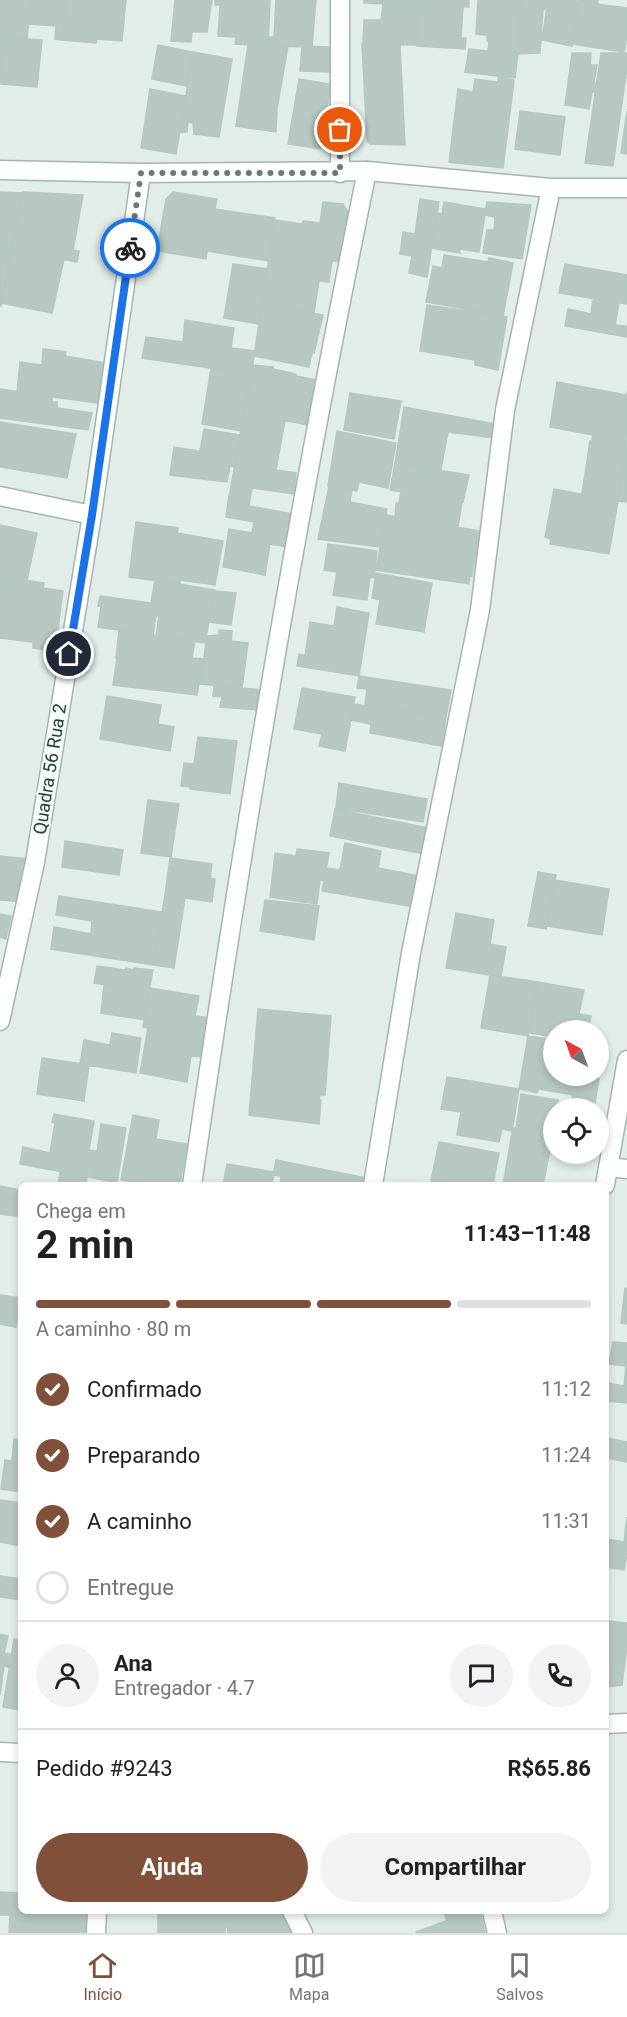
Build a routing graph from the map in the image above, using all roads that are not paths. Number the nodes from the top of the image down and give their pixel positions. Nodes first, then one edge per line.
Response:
1 (340, 0) edge
2 (0, 170) edge
3 (367, 171) junction
4 (141, 173) junction
5 (340, 173) junction
6 (551, 188) junction
7 (627, 188) edge
8 (0, 496) edge
9 (92, 515) junction
10 (0, 1021) edge
11 (627, 1060) edge
12 (627, 1169) edge
13 (606, 1176) edge
14 (192, 1182) edge
15 (373, 1182) edge
16 (627, 1723) edge
17 (609, 1724) edge
18 (0, 1752) edge
19 (18, 1753) edge
20 (97, 1914) edge
21 (294, 1914) edge
22 (493, 1914) edge
23 (96, 1933) edge
24 (303, 1933) edge
25 (497, 1933) edge

1 - 5 street
2 - 4 street
3 - 5 street
3 - 6 street
3 - 14 street
4 - 5 street
4 - 9 street, Quadra 56 Rua 2
6 - 7 street
6 - 15 street
8 - 9 street
9 - 10 street, Quadra 56 Rua 2
11 - 13 street
12 - 13 street
16 - 17 street
18 - 19 street
20 - 23 street
21 - 24 street
22 - 25 street

